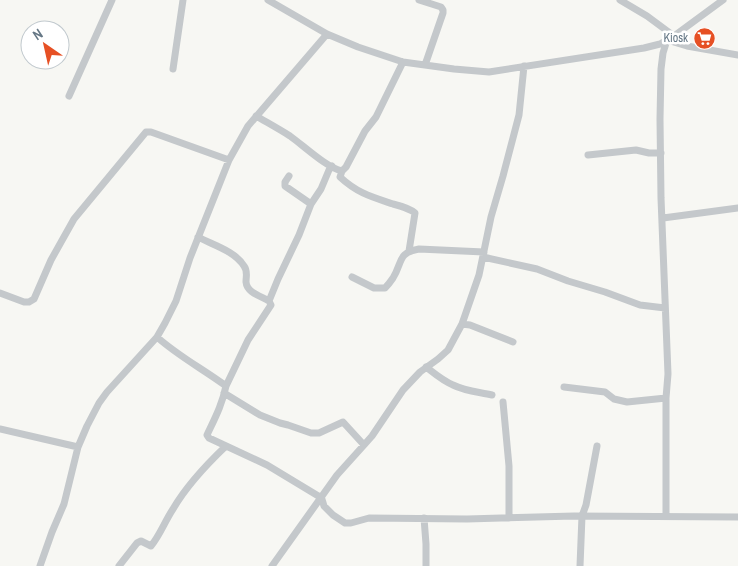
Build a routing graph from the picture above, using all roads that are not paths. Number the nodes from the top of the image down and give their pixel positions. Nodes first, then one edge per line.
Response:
1 (112, 0) edge
2 (183, 0) edge
3 (268, 0) edge
4 (419, 0) edge
5 (620, 0) edge
6 (723, 0) edge
7 (327, 34) junction
8 (670, 38) junction
9 (738, 55) edge
10 (403, 62) junction
11 (425, 65) junction
12 (524, 66) junction
13 (173, 70) dead end
14 (69, 96) dead end
15 (256, 116) junction
16 (661, 153) junction
17 (588, 155) dead end
18 (229, 160) junction
19 (332, 166) junction
20 (342, 171) junction
21 (289, 176) dead end
22 (311, 204) junction
23 (738, 208) edge
24 (663, 218) junction
25 (198, 237) junction
26 (409, 251) junction
27 (484, 254) junction
28 (352, 277) dead end
29 (0, 293) edge
30 (269, 300) junction
31 (665, 308) junction
32 (462, 324) junction
33 (157, 337) junction
34 (513, 342) dead end
35 (426, 367) junction
36 (564, 387) dead end
37 (225, 390) junction
38 (492, 395) dead end
39 (666, 398) junction
40 (503, 402) dead end
41 (0, 429) edge
42 (364, 445) junction
43 (78, 446) junction
44 (226, 446) junction
45 (597, 446) dead end
46 (321, 497) junction
47 (582, 516) junction
48 (666, 516) junction
49 (738, 517) edge
50 (424, 518) junction
51 (509, 518) junction
52 (40, 566) edge
53 (119, 566) edge
54 (272, 566) edge
55 (426, 566) edge
56 (580, 566) edge

1 - 14 street
2 - 13 street
3 - 7 street
4 - 11 street
5 - 8 street
6 - 8 street
7 - 10 street
7 - 15 street
8 - 9 street
8 - 12 street
8 - 16 street
10 - 11 street
10 - 20 street
11 - 12 street
12 - 27 street
15 - 18 street
15 - 19 street
16 - 17 street
16 - 24 street
18 - 25 street
18 - 29 street
19 - 20 street
19 - 22 street
20 - 26 street
21 - 22 street
22 - 30 street
23 - 24 street
24 - 31 street
25 - 30 street
25 - 33 street
26 - 27 street
26 - 28 street
27 - 31 street
27 - 32 street
30 - 37 street
31 - 39 street
32 - 34 street
32 - 35 street
33 - 37 street
33 - 43 street
35 - 38 street
35 - 42 street
36 - 39 street
37 - 42 street
37 - 44 street
39 - 48 street
40 - 51 street
41 - 43 street
42 - 46 street
43 - 52 street
44 - 46 street
44 - 53 street
45 - 47 street
46 - 50 street
46 - 54 street
47 - 48 street
47 - 51 street
47 - 56 street
48 - 49 street
50 - 51 street
50 - 55 street

